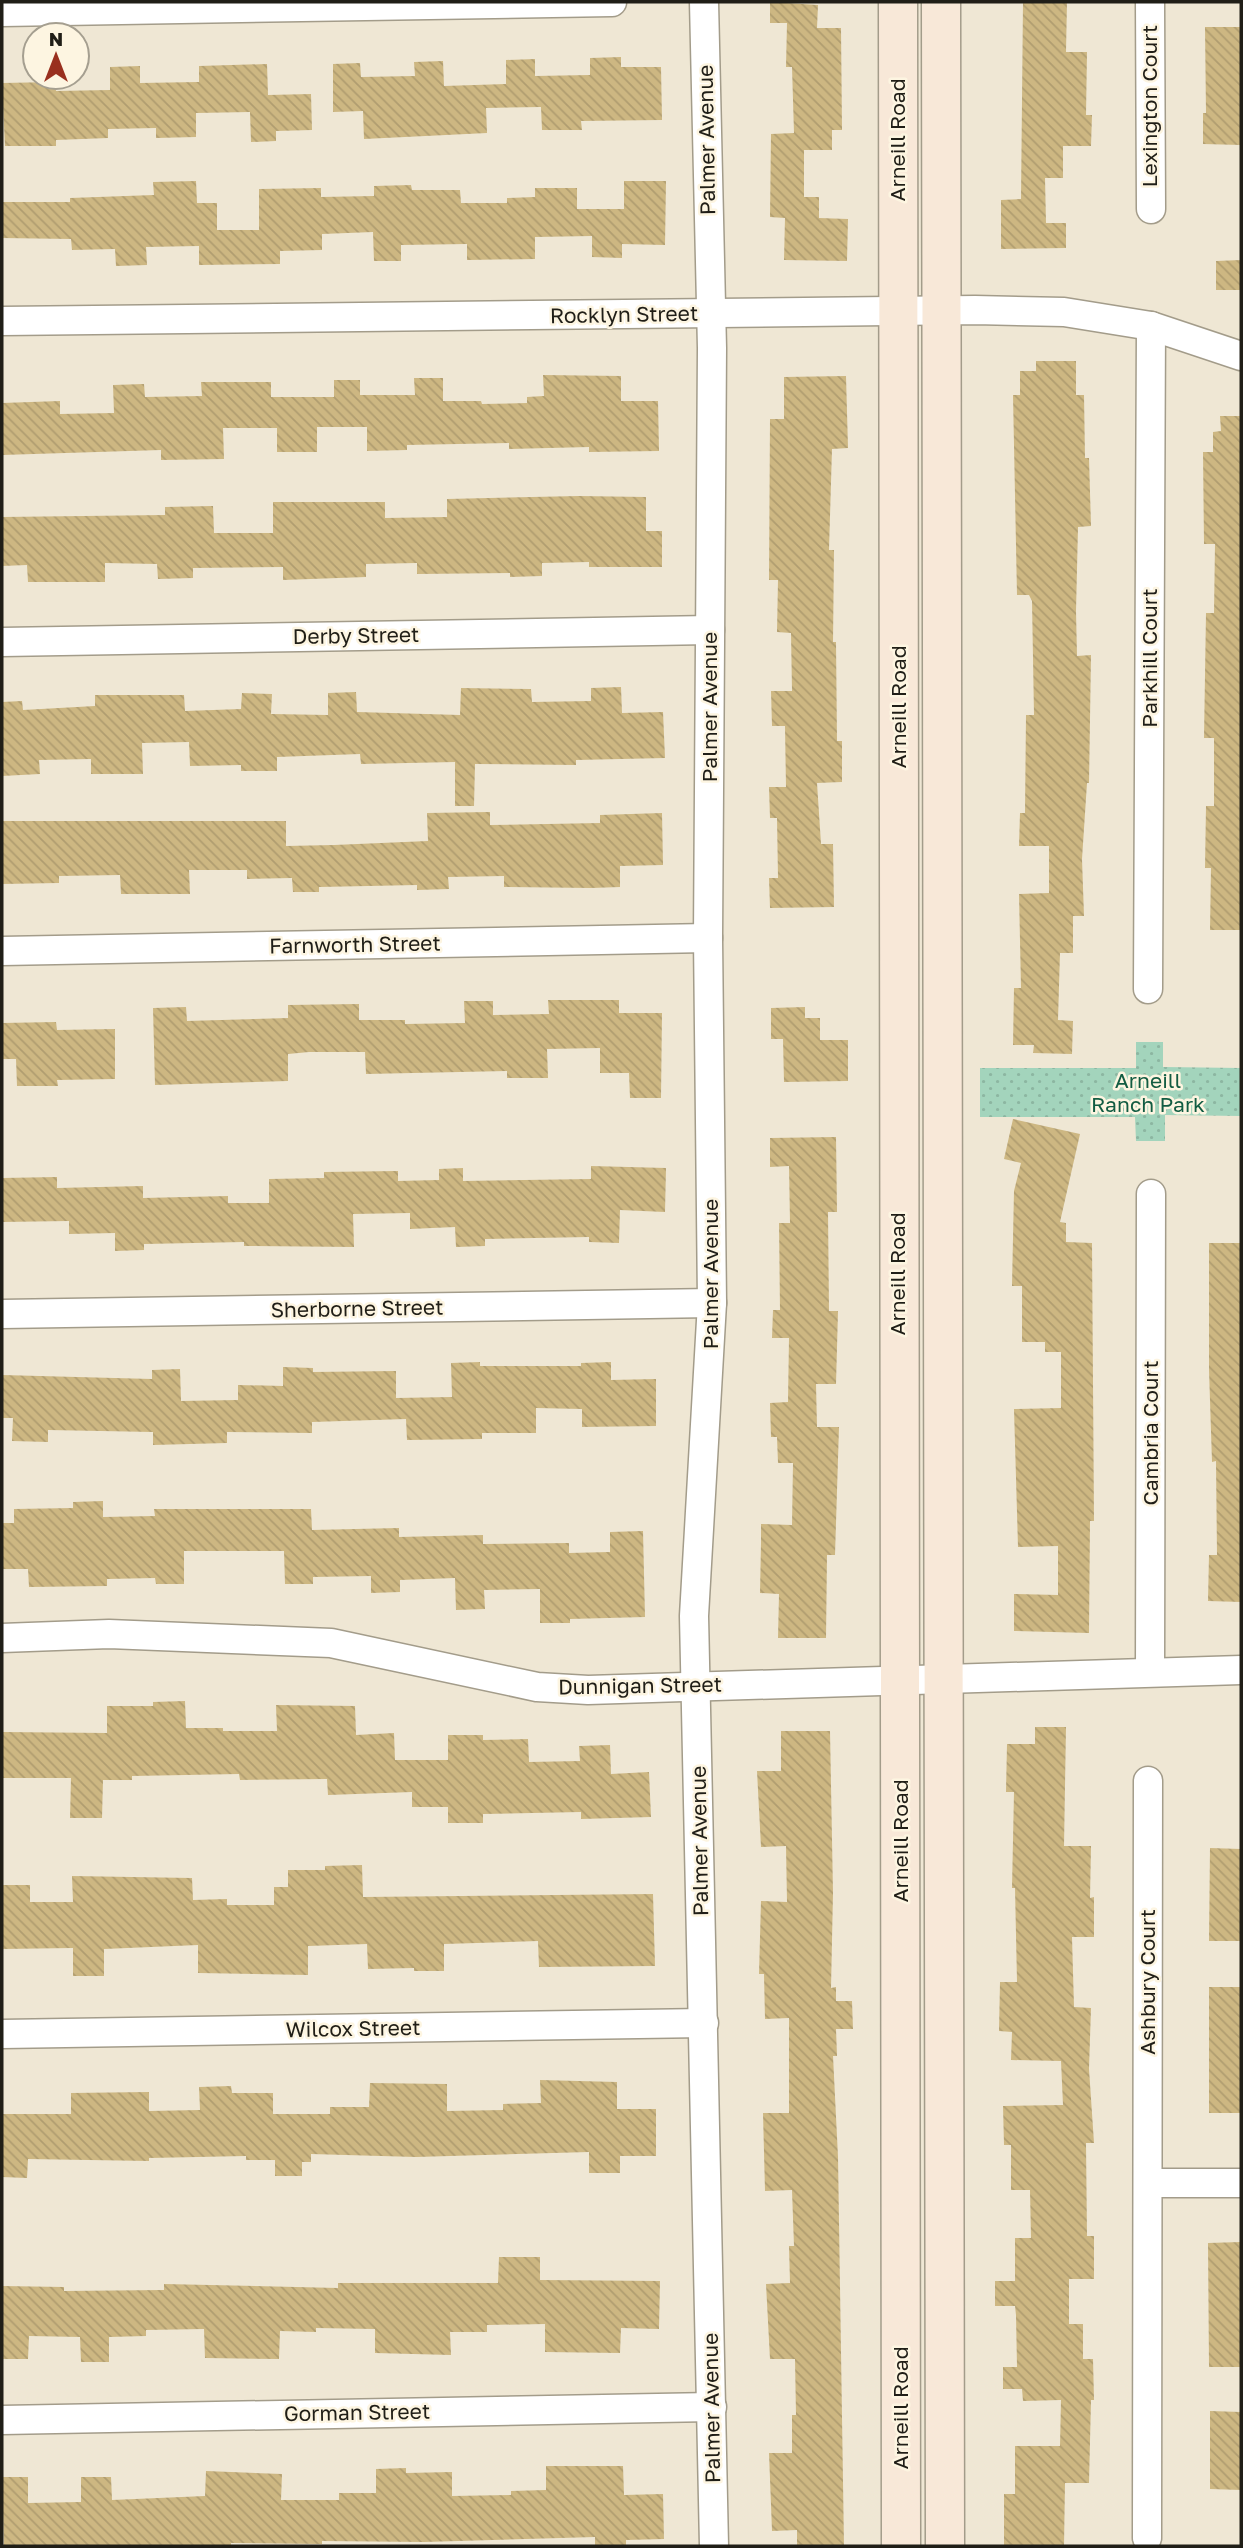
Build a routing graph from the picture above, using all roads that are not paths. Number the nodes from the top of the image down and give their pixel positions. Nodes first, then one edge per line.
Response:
1 (612, 2) edge
2 (704, 2) edge
3 (898, 2) edge
4 (941, 2) edge
5 (1150, 2) edge
6 (2, 12) edge
7 (1151, 209) dead end
8 (899, 311) junction
9 (939, 311) junction
10 (710, 314) junction
11 (2, 321) edge
12 (1151, 327) junction
13 (1241, 356) edge
14 (710, 630) junction
15 (2, 642) edge
16 (708, 938) junction
17 (2, 951) edge
18 (1149, 989) dead end
19 (1151, 1194) dead end
20 (712, 1303) junction
21 (2, 1314) edge
22 (2, 1638) edge
23 (1241, 1670) edge
24 (1150, 1672) junction
25 (942, 1677) junction
26 (900, 1678) junction
27 (696, 1685) junction
28 (1148, 1781) dead end
29 (704, 2023) junction
30 (2, 2034) edge
31 (1149, 2183) junction
32 (1241, 2183) edge
33 (712, 2407) junction
34 (2, 2420) edge
35 (1147, 2538) dead end
36 (714, 2546) edge
37 (901, 2546) edge
38 (945, 2546) edge

1 - 6 street
2 - 10 street, Palmer Avenue
3 - 8 main road, Arneill Road
4 - 9 main road, Arneill Road
5 - 7 street, Lexington Court
8 - 9 street, Rocklyn Street
8 - 10 street, Rocklyn Street
8 - 26 main road, Arneill Road
9 - 12 street, Rocklyn Street
9 - 25 main road, Arneill Road
10 - 11 street, Rocklyn Street
10 - 14 street, Palmer Avenue
12 - 13 street, Rocklyn Street
12 - 18 street, Parkhill Court
14 - 15 street, Derby Street
14 - 16 street, Palmer Avenue
16 - 17 street, Farnworth Street
16 - 20 street, Palmer Avenue
19 - 24 street, Cambria Court
20 - 21 street, Sherborne Street
20 - 27 street, Palmer Avenue
22 - 27 street, Dunnigan Street
23 - 24 street, Dunnigan Street
24 - 25 street, Dunnigan Street
25 - 26 street, Dunnigan Street
25 - 38 main road, Arneill Road
26 - 27 street, Dunnigan Street
26 - 37 main road, Arneill Road
27 - 29 street, Palmer Avenue
28 - 31 street, Ashbury Court
29 - 30 street, Wilcox Street
29 - 33 street, Palmer Avenue
31 - 32 street
31 - 35 street, Ashbury Court
33 - 34 street, Gorman Street
33 - 36 street, Palmer Avenue

